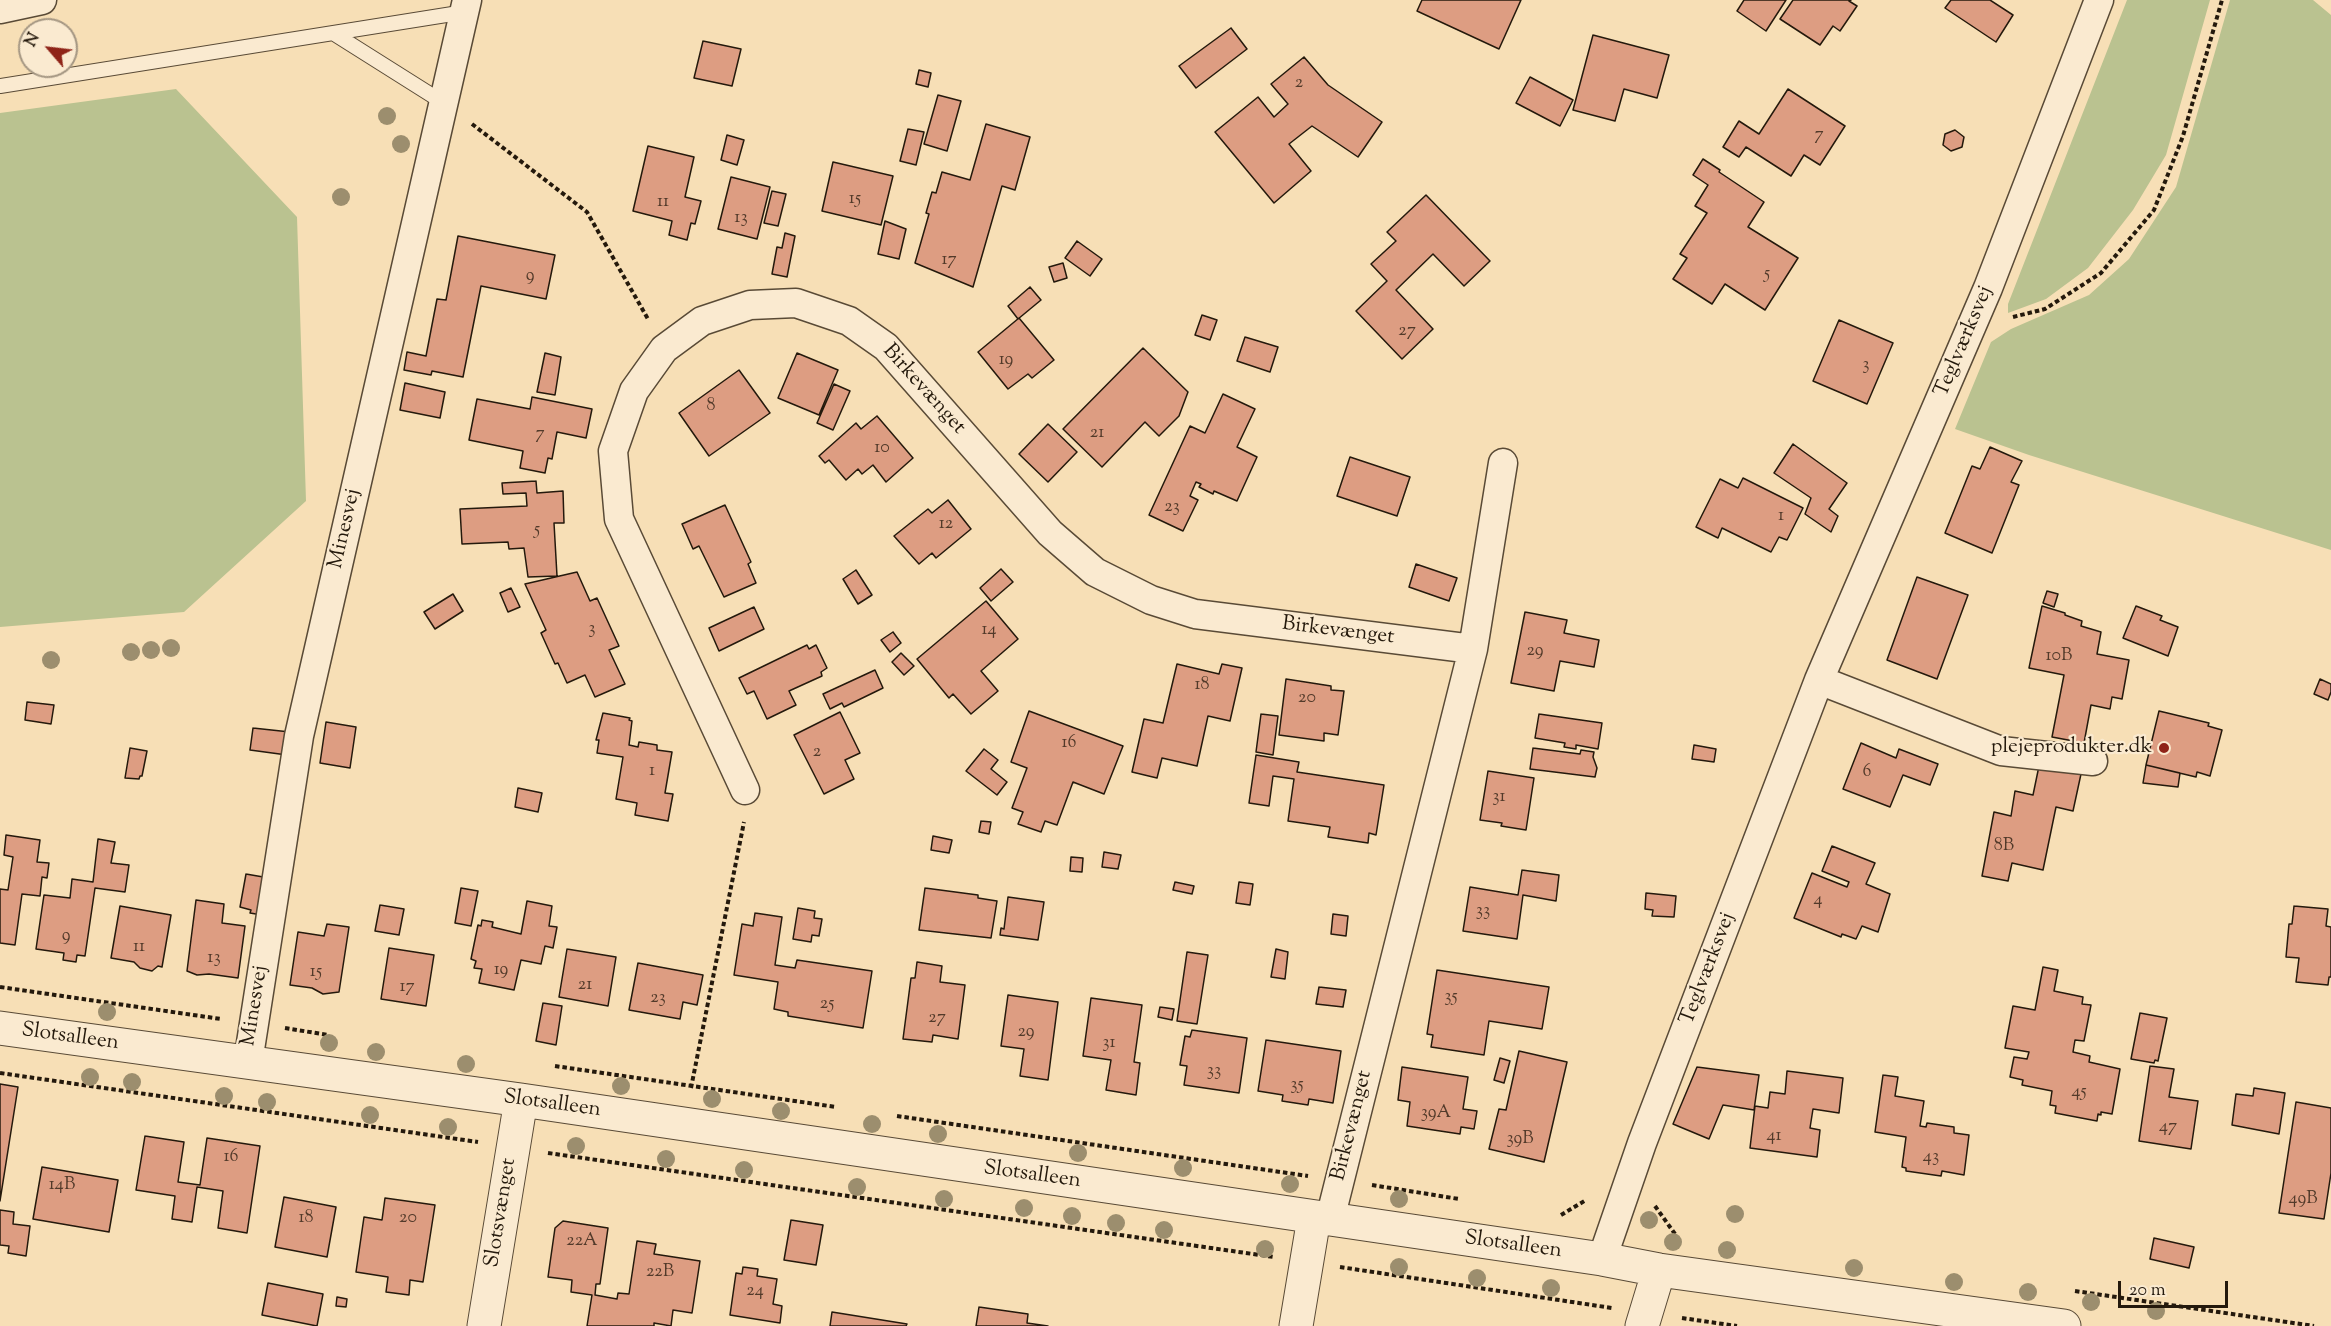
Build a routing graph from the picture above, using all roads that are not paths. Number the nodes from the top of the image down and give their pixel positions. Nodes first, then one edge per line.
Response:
1 (42, 0) edge
2 (2099, 0) edge
3 (466, 6) edge
4 (0, 9) edge
5 (333, 33) junction
6 (0, 86) edge
7 (444, 103) junction
8 (1503, 463) dead end
9 (1473, 649) junction
10 (1819, 680) junction
11 (2094, 761) dead end
12 (745, 790) road end
13 (0, 1028) edge
14 (248, 1062) junction
15 (521, 1100) junction
16 (1322, 1219) junction
17 (1602, 1259) junction
18 (1659, 1270) junction
19 (1644, 1320) edge
20 (484, 1326) edge
21 (1296, 1326) edge
22 (2064, 1326) edge

1 - 4 street
2 - 10 street, Teglværksvej
3 - 5 lane
3 - 7 street, Minesvej
5 - 6 lane
5 - 7 lane
7 - 14 street, Minesvej
8 - 9 street, Birkevænget
9 - 12 street, Birkevænget
9 - 16 street, Birkevænget
10 - 11 street
10 - 17 street, Teglværksvej
13 - 14 street, Slotsalleen
14 - 15 street, Slotsalleen
15 - 16 street, Slotsalleen
15 - 20 street, Slotsvænget
16 - 17 street, Slotsalleen
16 - 21 street
17 - 18 street, Slotsalleen
18 - 19 street
18 - 22 street, Slotsalleen

